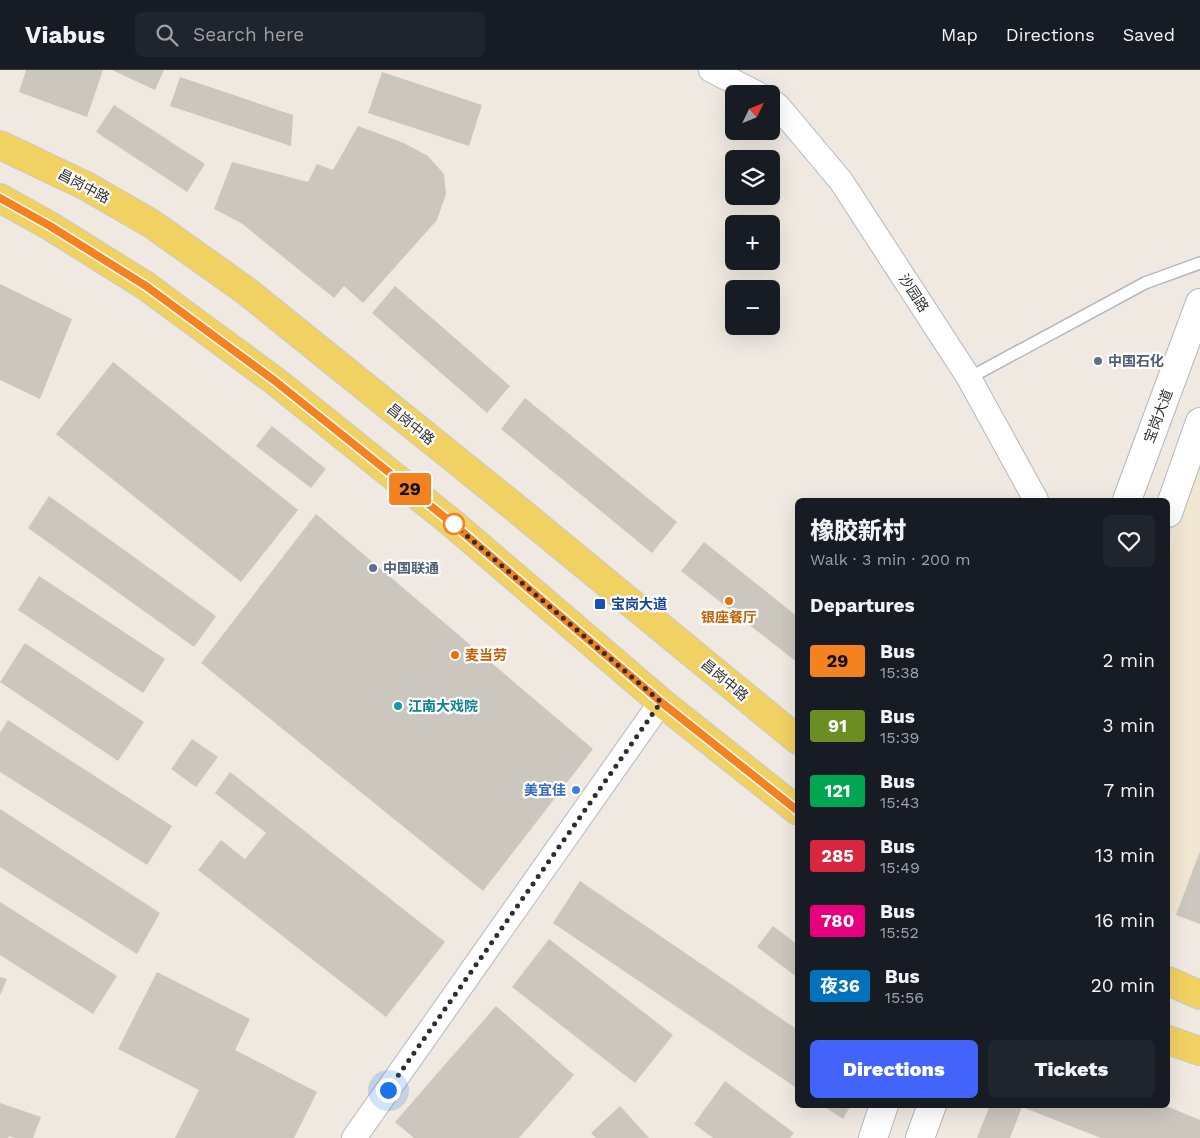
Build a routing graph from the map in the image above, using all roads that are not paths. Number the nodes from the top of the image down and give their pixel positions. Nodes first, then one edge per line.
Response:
1 (711, 70) edge
2 (740, 85) edge
3 (780, 108) edge
4 (0, 145) edge
5 (0, 198) edge
6 (1200, 263) edge
7 (1200, 304) edge
8 (969, 378) junction
9 (1200, 422) edge
10 (1035, 498) edge
11 (1127, 498) edge
12 (1170, 507) edge
13 (661, 702) junction
14 (795, 738) edge
15 (795, 809) edge
16 (1170, 982) edge
17 (1200, 995) edge
18 (1170, 1041) edge
19 (1200, 1051) edge
20 (883, 1108) edge
21 (931, 1108) edge
22 (354, 1138) edge
23 (873, 1138) edge
24 (920, 1138) edge

1 - 2 street
3 - 8 street, 沙园路
4 - 14 main road, 昌岗中路
5 - 13 main road
6 - 8 lane
7 - 11 main road, 宝岗大道
8 - 10 street, 沙园路
9 - 12 main road
13 - 15 main road
13 - 22 street
16 - 17 main road
18 - 19 main road
20 - 23 main road
21 - 24 main road

